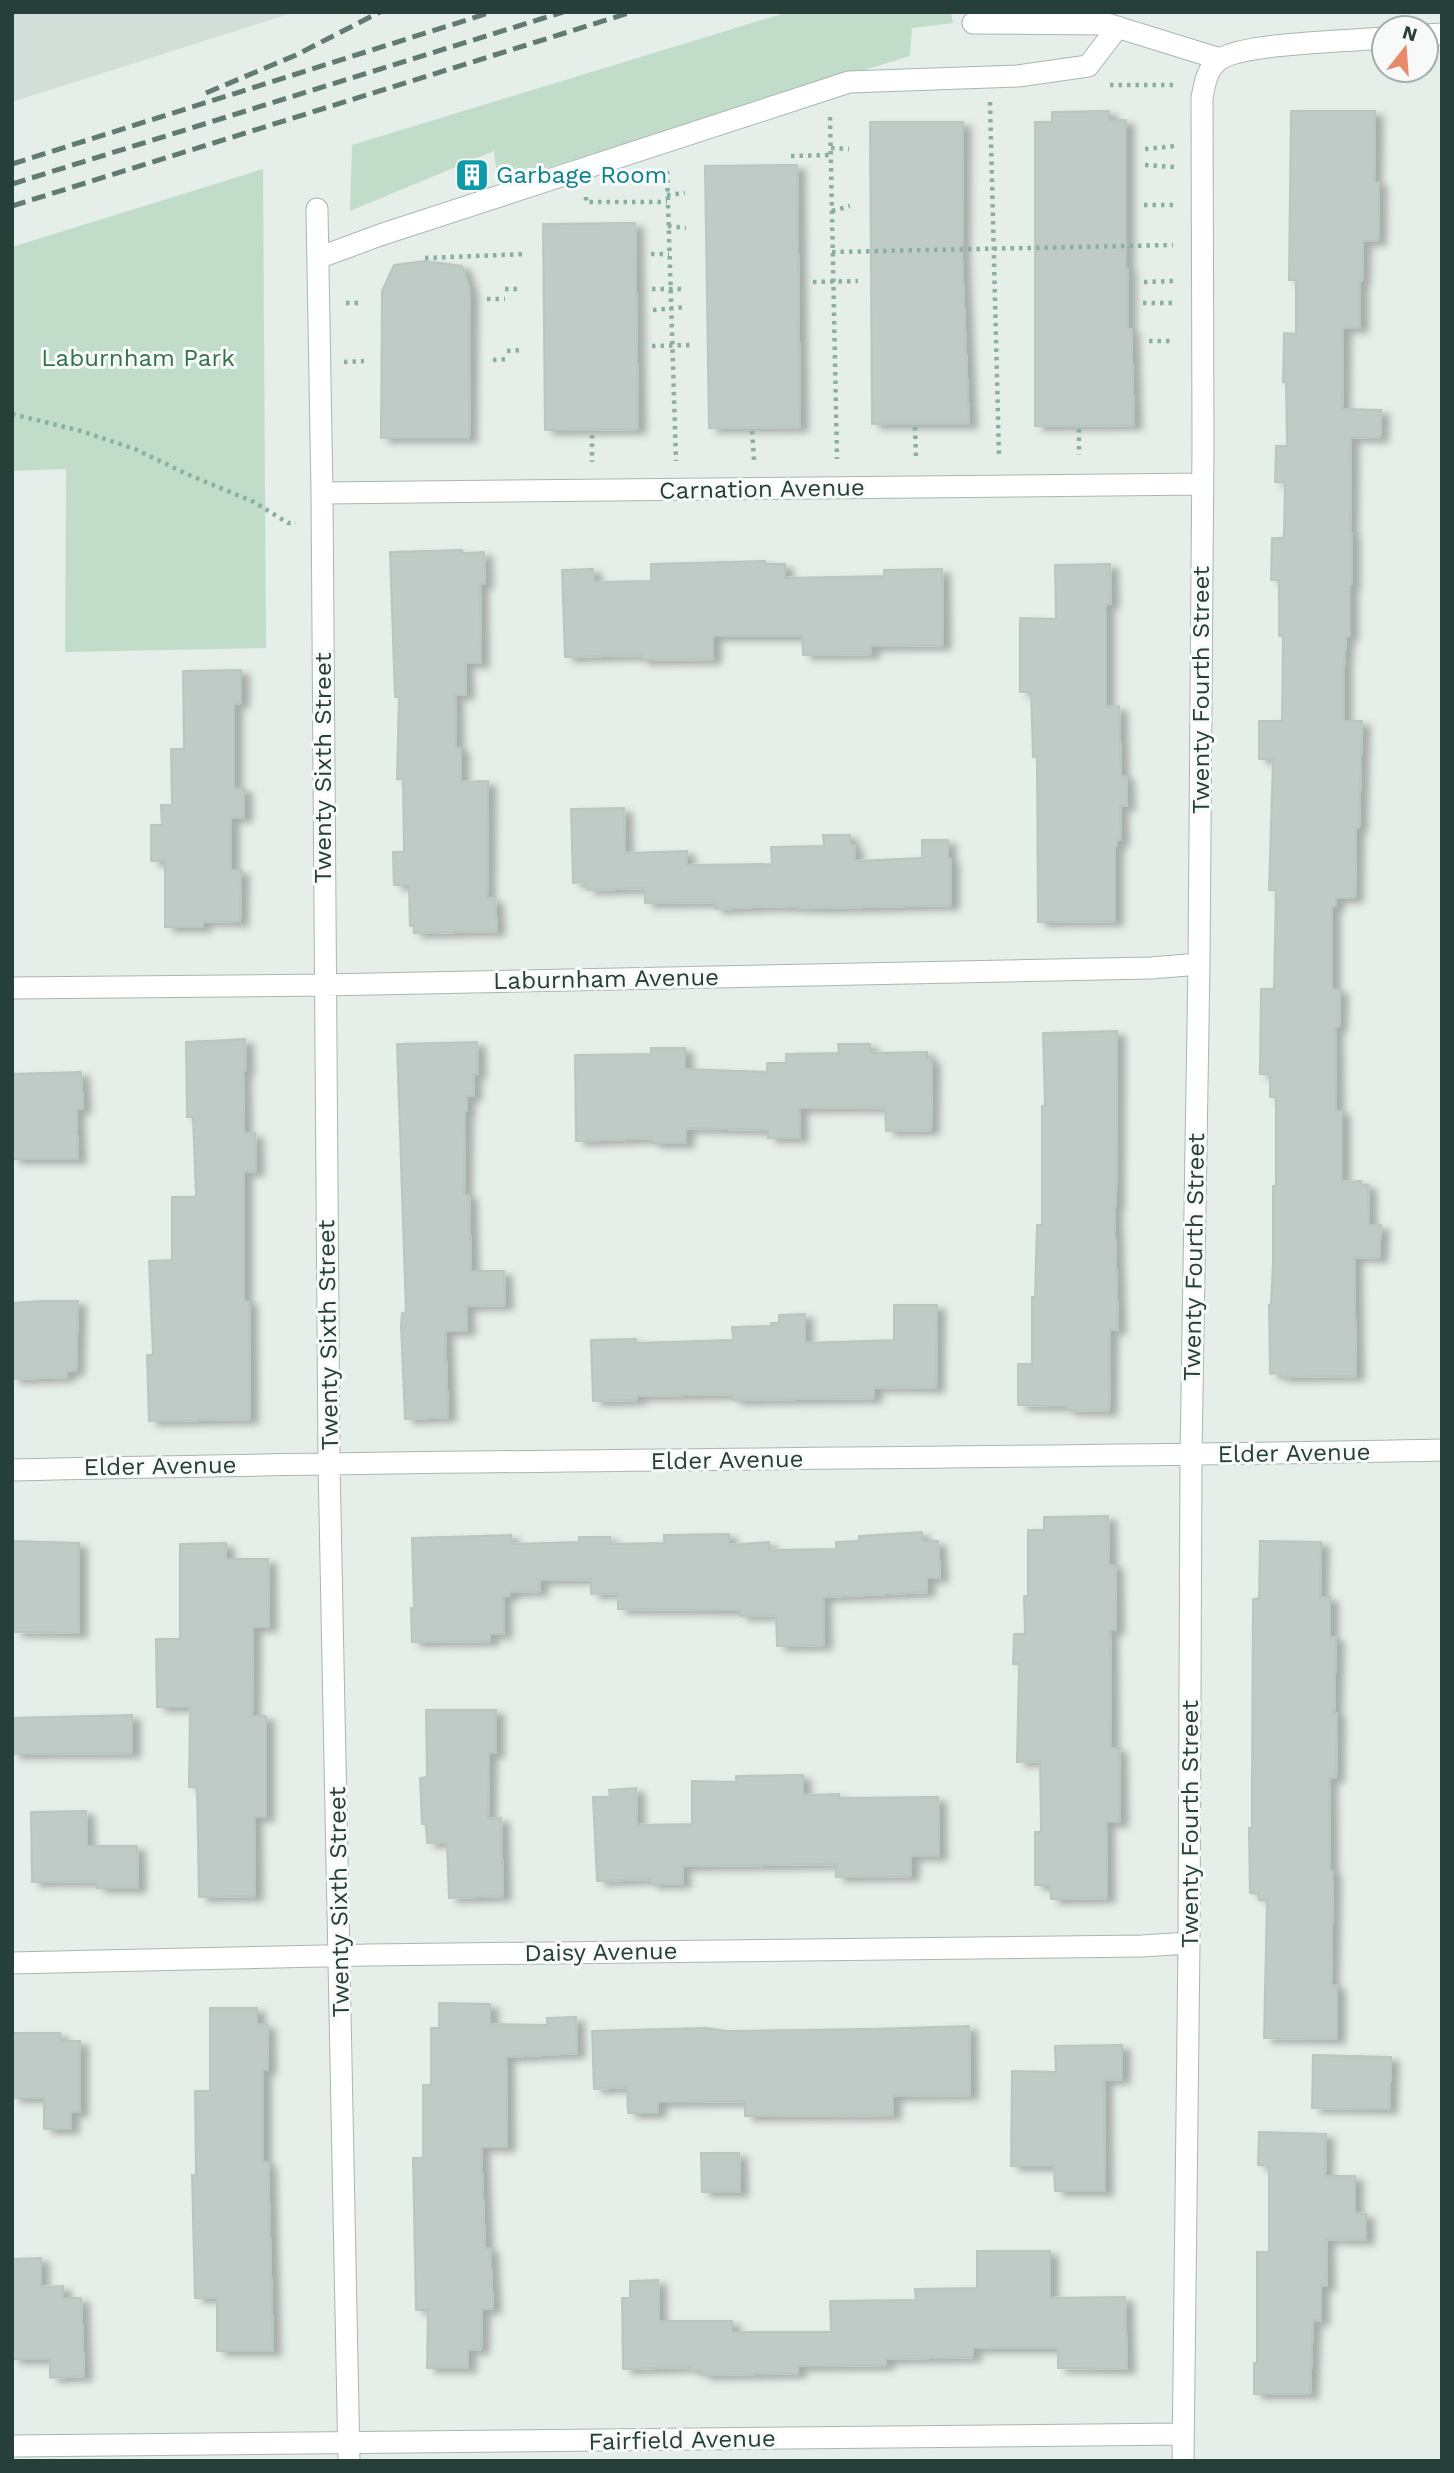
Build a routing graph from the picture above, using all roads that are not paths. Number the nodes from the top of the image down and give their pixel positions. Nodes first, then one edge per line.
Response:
1 (973, 23) dead end
2 (1118, 27) junction
3 (1370, 39) edge
4 (1220, 59) junction
5 (317, 209) dead end
6 (318, 258) junction
7 (1202, 484) junction
8 (322, 493) junction
9 (1199, 964) junction
10 (324, 985) junction
11 (12, 988) edge
12 (1442, 1450) edge
13 (1191, 1455) junction
14 (329, 1462) junction
15 (12, 1470) edge
16 (1189, 1943) junction
17 (340, 1955) junction
18 (12, 1963) edge
19 (1183, 2434) junction
20 (12, 2446) edge
21 (349, 2451) edge
22 (1183, 2461) edge

1 - 2 street
2 - 4 street
2 - 6 street
3 - 4 street
4 - 7 street, Twenty Fourth Street
5 - 6 street, Twenty Sixth Street
6 - 8 street, Twenty Sixth Street
7 - 8 street, Carnation Avenue
7 - 9 street, Twenty Fourth Street
8 - 10 street, Twenty Sixth Street
9 - 10 street, Laburnham Avenue
9 - 13 street, Twenty Fourth Street
10 - 11 street, Laburnham Avenue
10 - 14 street, Twenty Sixth Street
12 - 13 street, Elder Avenue
13 - 14 street, Elder Avenue
13 - 16 street, Twenty Fourth Street
14 - 15 street, Elder Avenue
14 - 17 street, Twenty Sixth Street
16 - 17 street, Daisy Avenue
16 - 19 street, Twenty Fourth Street
17 - 18 street, Daisy Avenue
17 - 21 street, Twenty Sixth Street
19 - 21 street, Fairfield Avenue
19 - 22 street, Twenty Fourth Street
20 - 21 street, Fairfield Avenue

